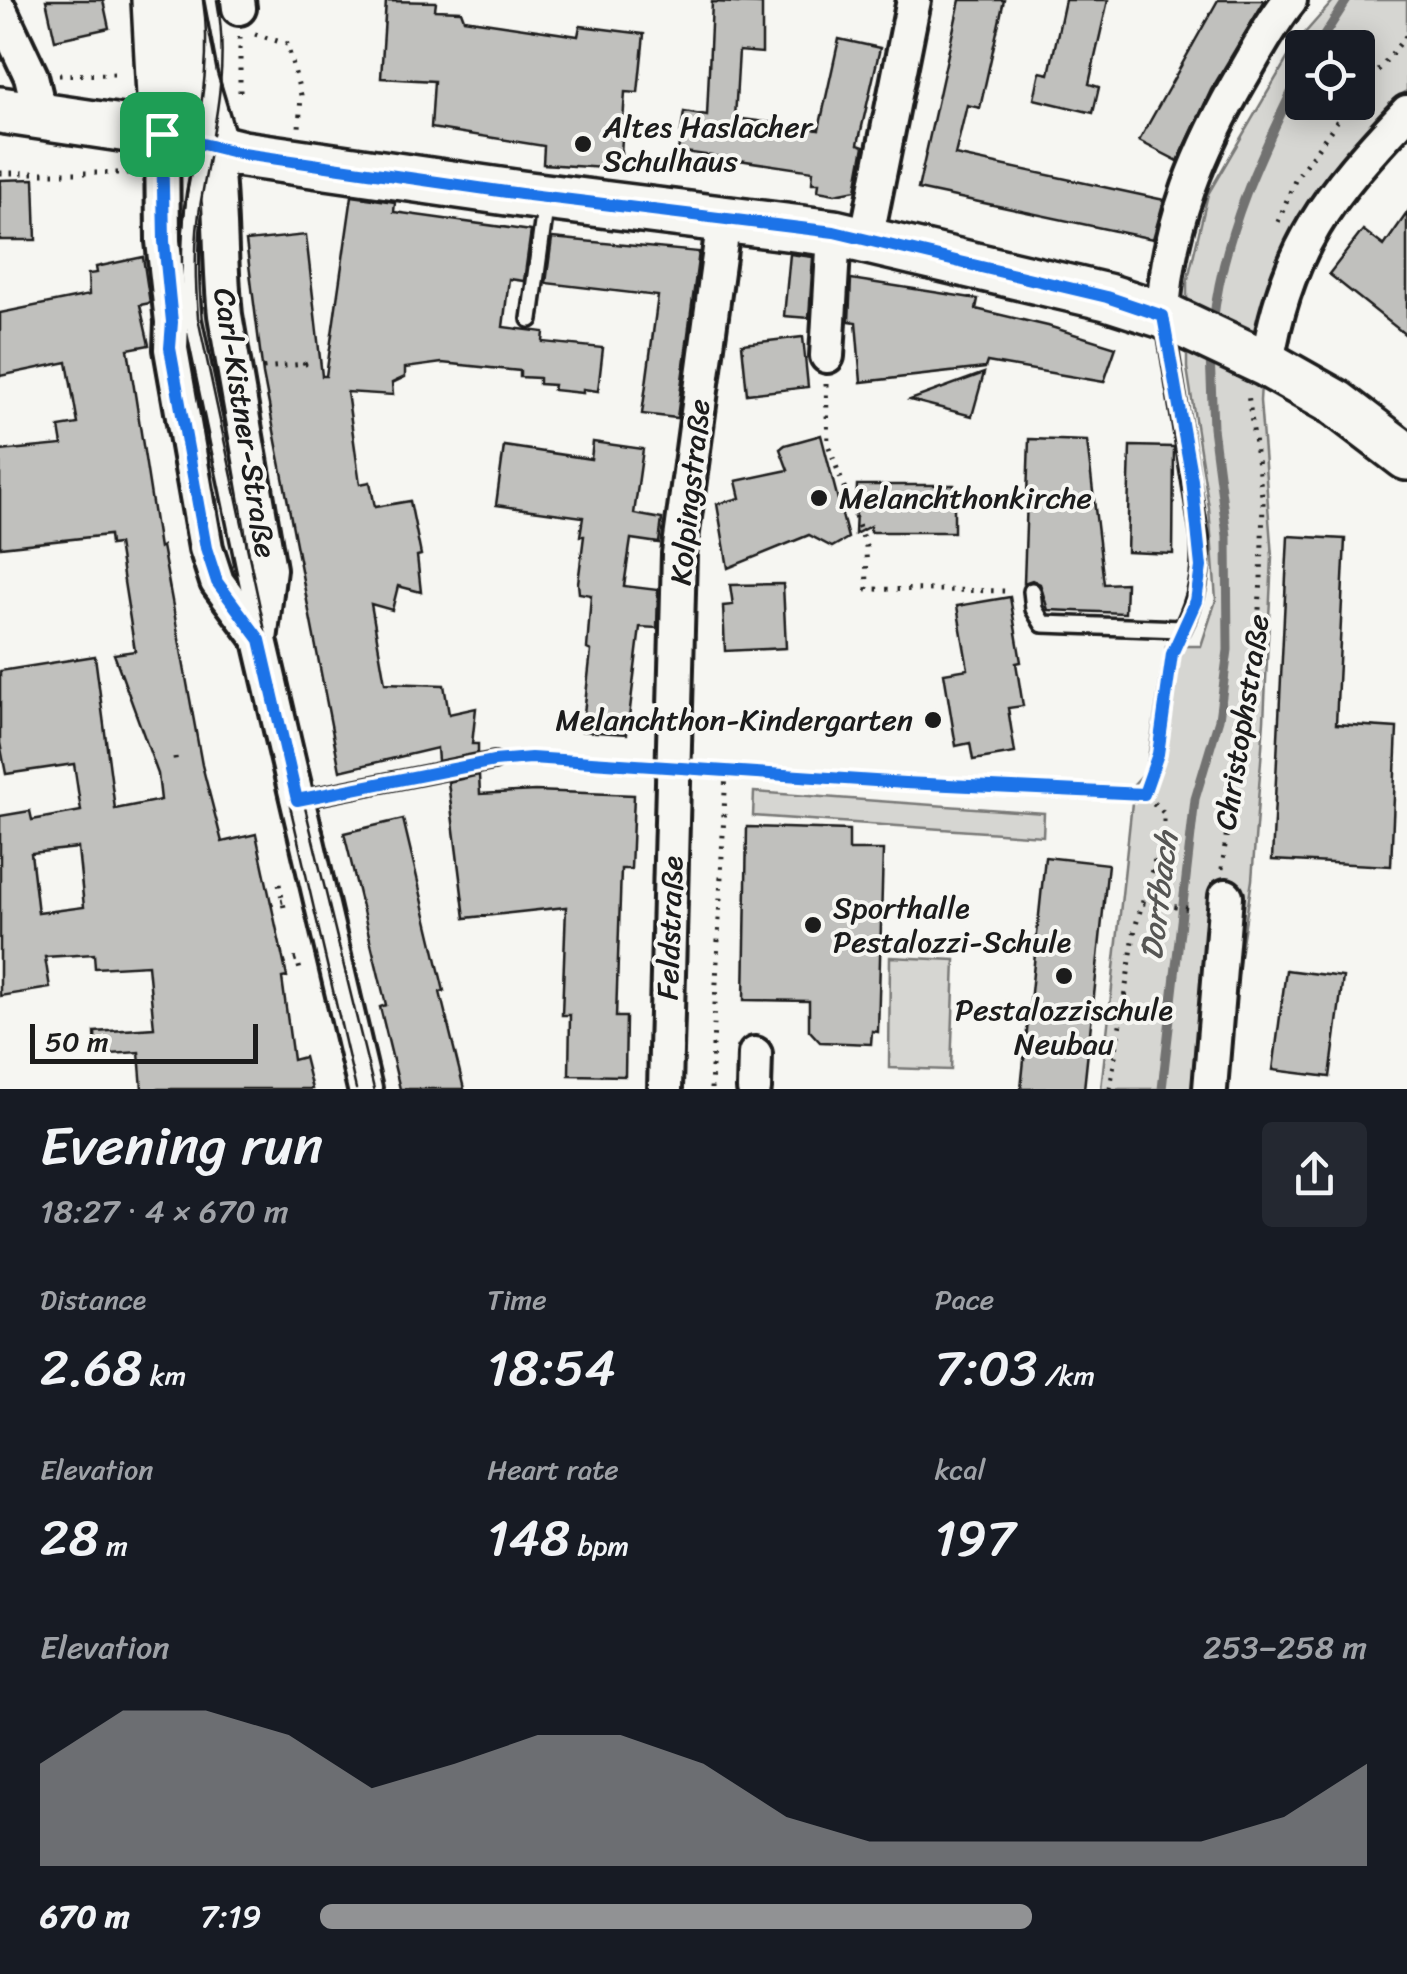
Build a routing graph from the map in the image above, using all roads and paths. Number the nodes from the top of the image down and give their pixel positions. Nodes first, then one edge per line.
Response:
1 (156, 0) edge
2 (179, 0) edge
3 (914, 0) edge
4 (1290, 0) edge
5 (0, 10) edge
6 (239, 11) edge
7 (1407, 35) edge
8 (118, 74) dead end
9 (1375, 74) edge
10 (24, 100) edge
11 (1407, 112) edge
12 (162, 134) junction
13 (222, 148) junction
14 (297, 162) junction
15 (0, 173) edge
16 (129, 173) dead end
17 (547, 197) junction
18 (724, 219) junction
19 (850, 236) junction
20 (530, 319) dead end
21 (1221, 343) junction
22 (302, 356) dead end
23 (827, 356) joint
24 (235, 371) junction
25 (1399, 445) edge
26 (1032, 591) joint
27 (1182, 629) junction
28 (260, 640) junction
29 (494, 761) joint
30 (674, 767) junction
31 (726, 770) junction
32 (1144, 794) junction
33 (297, 800) junction
34 (279, 884) dead end
35 (283, 901) junction
36 (1143, 903) junction
37 (1212, 903) junction
38 (271, 904) dead end
39 (286, 912) dead end
40 (284, 963) dead end
41 (300, 970) dead end
42 (756, 1054) dead end
43 (365, 1089) edge
44 (666, 1089) edge
45 (712, 1089) edge
46 (754, 1089) edge
47 (1110, 1089) edge
48 (1210, 1089) edge

1 - 12 street
2 - 13 street
3 - 19 street
4 - 21 street
5 - 10 street
6 - 13 path
6 - 14 path
7 - 9 path
8 - 10 path
10 - 12 street
11 - 21 street
12 - 13 street
12 - 28 street, Carl-Kistner-Straße
13 - 14 street
13 - 24 street, Carl-Kistner-Straße
13 - 28 lane
14 - 17 street
15 - 16 path
17 - 18 street
17 - 20 lane
18 - 19 street
18 - 30 street, Kolpingstraße
19 - 21 street
19 - 23 street
21 - 25 street
21 - 27 lane
21 - 37 path, Christophstraße
22 - 24 path
23 - 26 path
24 - 28 street, Carl-Kistner-Straße
26 - 27 lane
27 - 32 path
28 - 33 street, Carl-Kistner-Straße
29 - 30 path
29 - 33 lane
30 - 31 path
30 - 44 street, Feldstraße
31 - 32 path
31 - 45 path
32 - 36 path
33 - 43 street, Carl-Kistner-Straße
34 - 35 path
35 - 38 path
35 - 39 path
36 - 37 path
36 - 47 path
37 - 48 street
40 - 41 path
42 - 46 street

